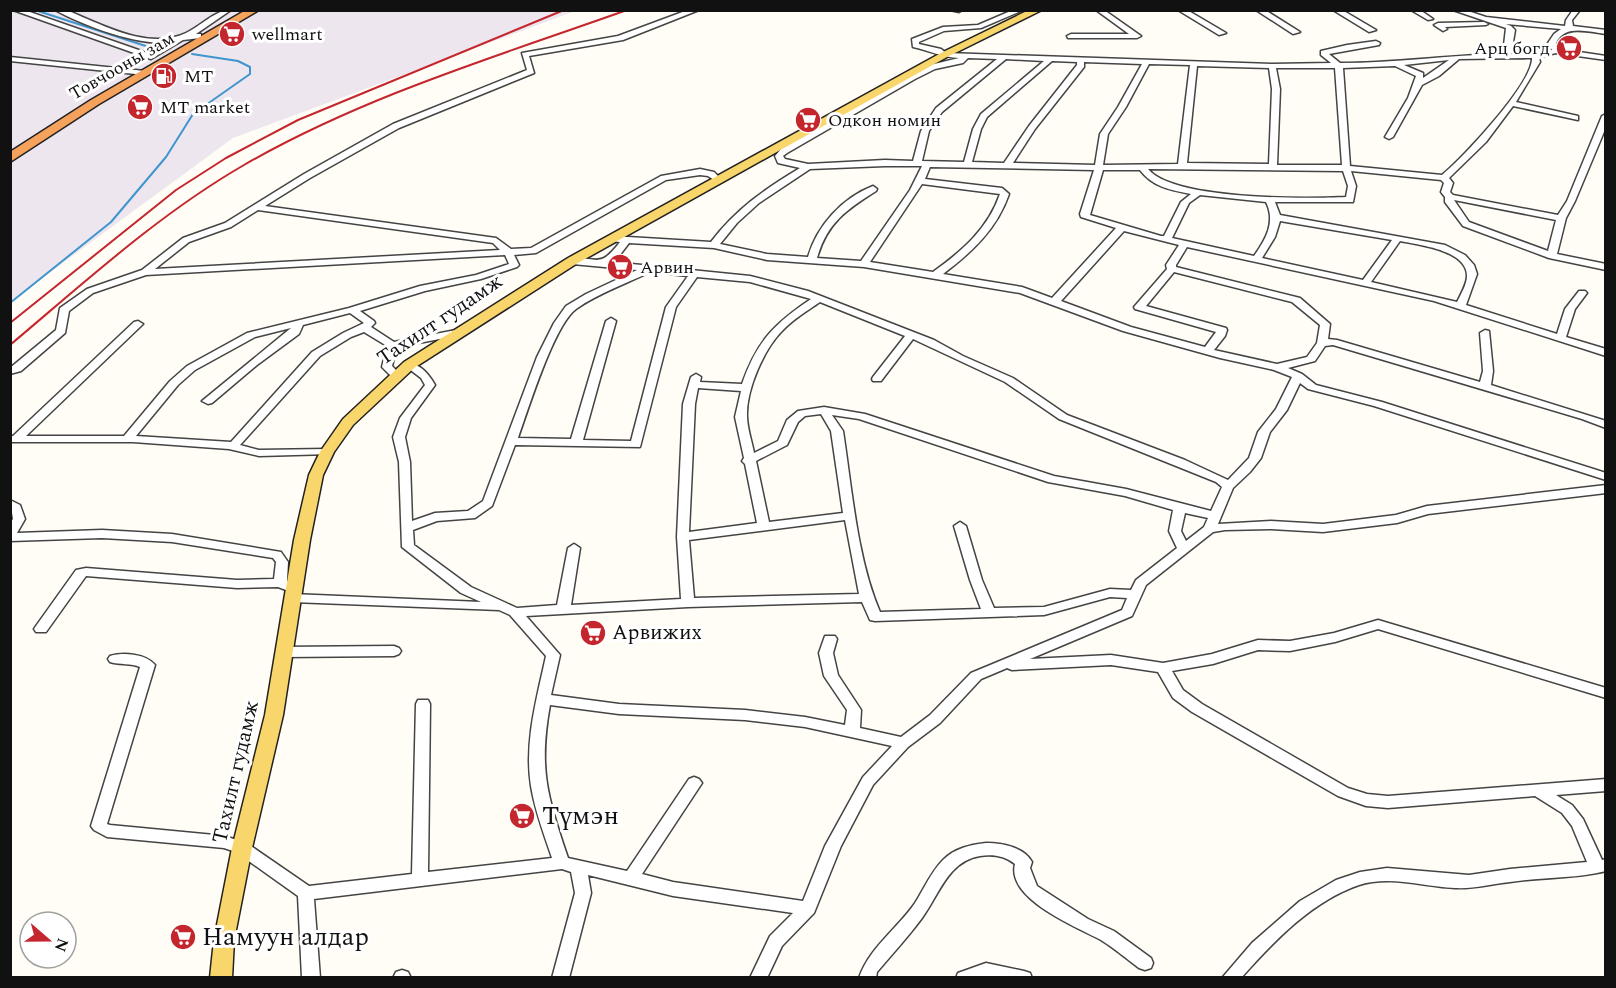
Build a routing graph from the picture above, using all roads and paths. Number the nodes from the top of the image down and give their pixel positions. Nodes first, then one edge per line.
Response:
1 (16, 10) edge
2 (58, 10) edge
3 (228, 10) edge
4 (244, 10) edge
5 (254, 10) edge
6 (696, 10) edge
7 (952, 10) edge
8 (959, 10) edge
9 (1020, 10) edge
10 (1038, 10) edge
11 (1099, 10) edge
12 (1181, 10) edge
13 (1259, 10) edge
14 (1336, 10) edge
15 (1414, 10) edge
16 (1577, 10) edge
17 (1459, 12) edge
18 (1533, 15) dead end
19 (1430, 19) dead end
20 (1481, 19) junction
21 (1500, 25) junction
22 (1443, 29) dead end
23 (1569, 29) junction
24 (1372, 30) dead end
25 (1296, 32) dead end
26 (1605, 32) edge
27 (1222, 33) dead end
28 (198, 36) junction
29 (1071, 36) dead end
30 (181, 38) junction
31 (1376, 43) dead end
32 (1556, 51) junction
33 (1507, 55) junction
34 (944, 56) junction
35 (966, 56) junction
36 (1535, 56) junction
37 (150, 57) junction
38 (1004, 57) junction
39 (1457, 57) junction
40 (1050, 58) junction
41 (1605, 58) edge
42 (10, 59) edge
43 (1080, 60) junction
44 (141, 61) dead end
45 (1147, 61) junction
46 (1394, 62) junction
47 (1194, 63) junction
48 (1272, 66) junction
49 (1339, 66) junction
50 (137, 70) junction
51 (1420, 83) junction
52 (1511, 103) junction
53 (1605, 116) edge
54 (1575, 118) dead end
55 (833, 119) junction
56 (1389, 137) dead end
57 (786, 146) junction
58 (10, 149) edge
59 (10, 158) edge
60 (922, 163) junction
61 (967, 165) junction
62 (1182, 166) junction
63 (808, 167) junction
64 (1006, 167) junction
65 (1273, 167) junction
66 (1098, 168) junction
67 (1143, 168) junction
68 (1346, 168) junction
69 (1444, 178) junction
70 (717, 179) junction
71 (921, 181) junction
72 (873, 189) dead end
73 (1198, 192) junction
74 (1450, 197) junction
75 (1269, 198) junction
76 (255, 207) junction
77 (1275, 217) junction
78 (1561, 218) junction
79 (1121, 228) junction
80 (1398, 238) junction
81 (611, 239) junction
82 (1167, 239) junction
83 (626, 241) junction
84 (1185, 243) junction
85 (714, 245) junction
86 (508, 252) junction
87 (1552, 256) junction
88 (1257, 258) junction
89 (812, 260) junction
90 (572, 261) junction
91 (600, 264) junction
92 (864, 264) junction
93 (1605, 267) edge
94 (648, 269) junction
95 (1172, 269) junction
96 (145, 272) junction
97 (694, 274) junction
98 (934, 276) junction
99 (1366, 282) junction
100 (1582, 293) dead end
101 (819, 298) junction
102 (1055, 302) junction
103 (1461, 306) junction
104 (352, 310) junction
105 (610, 321) dead end
106 (138, 324) dead end
107 (298, 324) junction
108 (365, 328) junction
109 (456, 333) junction
110 (1485, 333) dead end
111 (911, 334) junction
112 (1560, 339) junction
113 (1322, 343) junction
114 (392, 345) junction
115 (1207, 351) junction
116 (1605, 353) edge
117 (409, 364) junction
118 (1277, 367) junction
119 (10, 371) edge
120 (396, 375) junction
121 (1298, 376) junction
122 (877, 379) dead end
123 (1485, 387) junction
124 (747, 388) junction
125 (208, 401) dead end
126 (824, 410) junction
127 (1605, 426) edge
128 (13, 439) edge
129 (127, 440) junction
130 (511, 441) junction
131 (576, 443) junction
132 (229, 446) junction
133 (327, 452) junction
134 (748, 461) junction
135 (1605, 477) edge
136 (1228, 486) junction
137 (1605, 489) edge
138 (10, 504) edge
139 (1180, 508) junction
140 (850, 516) junction
141 (1215, 516) junction
142 (764, 526) junction
143 (960, 526) dead end
144 (406, 528) junction
145 (1209, 529) junction
146 (10, 536) edge
147 (682, 537) junction
148 (574, 548) dead end
149 (1184, 549) junction
150 (280, 584) junction
151 (293, 594) junction
152 (1136, 594) junction
153 (867, 598) junction
154 (688, 603) junction
155 (509, 610) junction
156 (564, 610) junction
157 (989, 613) junction
158 (41, 629) dead end
159 (830, 639) dead end
160 (394, 651) dead end
161 (283, 652) junction
162 (115, 659) dead end
163 (1163, 668) junction
164 (976, 676) junction
165 (1605, 693) edge
166 (544, 700) junction
167 (423, 704) dead end
168 (852, 733) junction
169 (903, 743) junction
170 (694, 783) dead end
171 (1605, 785) edge
172 (1537, 790) junction
173 (242, 848) junction
174 (570, 865) junction
175 (1601, 866) edge
176 (632, 878) junction
177 (420, 879) junction
178 (306, 893) junction
179 (808, 908) junction
180 (1145, 963) dead end
181 (220, 978) edge
182 (311, 978) edge
183 (560, 978) edge
184 (758, 978) edge
185 (867, 978) edge
186 (963, 978) edge
187 (1024, 978) edge
188 (1230, 978) edge

1 - 37 street
2 - 30 street
3 - 30 street
4 - 28 highway, Товчооны зам
5 - 50 highway, Товчооны зам
6 - 76 street
7 - 8 street
9 - 34 street
10 - 34 main road, Тахилт гудамж
11 - 29 street
12 - 27 street
13 - 25 street
14 - 24 street
15 - 19 street
16 - 23 street
17 - 18 street
17 - 20 street
20 - 21 street
20 - 23 street
21 - 22 street
21 - 33 street
23 - 26 street
23 - 32 street
28 - 30 street
28 - 50 highway, Товчооны зам
30 - 37 street
31 - 49 street
32 - 36 street
32 - 41 street
33 - 36 street
33 - 39 street
34 - 35 street
34 - 55 main road, Тахилт гудамж
35 - 38 street
35 - 55 street
36 - 52 street
37 - 44 street
38 - 40 street
38 - 60 street
39 - 46 street
39 - 51 street
40 - 43 street
40 - 61 street
42 - 50 street
43 - 45 street
43 - 64 street
45 - 47 street
45 - 66 street
46 - 49 street
46 - 51 street
47 - 48 street
47 - 62 street
48 - 49 street
48 - 65 street
49 - 68 street
50 - 58 highway, Товчооны зам
50 - 59 highway, Товчооны зам
51 - 56 street
52 - 54 street
52 - 69 street
53 - 78 street
55 - 57 main road, Тахилт гудамж
57 - 63 street
57 - 70 main road, Тахилт гудамж
60 - 61 street
60 - 63 street
60 - 71 street
61 - 64 street
62 - 65 street
62 - 67 street
63 - 85 street
64 - 66 street
65 - 68 street
66 - 67 street
66 - 79 street
67 - 73 street
68 - 69 street
68 - 75 street
69 - 74 street
70 - 81 main road, Тахилт гудамж
70 - 86 street
71 - 92 street
71 - 98 street
72 - 89 street
73 - 75 street
73 - 82 street
74 - 78 street
74 - 87 street
75 - 77 street
76 - 86 street
76 - 96 street
77 - 80 street
77 - 88 street
78 - 87 street
79 - 82 street
79 - 102 street
80 - 99 street
80 - 103 street
81 - 83 street
81 - 90 main road, Тахилт гудамж
82 - 84 street
83 - 85 street
83 - 91 street
84 - 88 street
84 - 95 street
85 - 89 street
86 - 96 street
86 - 104 street
87 - 93 street
88 - 99 street
89 - 92 street
90 - 91 street
90 - 109 main road, Тахилт гудамж
91 - 94 street
92 - 98 street
94 - 97 street
94 - 130 street
95 - 113 street
95 - 115 street
96 - 119 street
97 - 101 street
97 - 131 street
98 - 102 street
99 - 103 street
100 - 112 street
101 - 111 street
101 - 124 street
102 - 115 street
103 - 112 street
104 - 107 street
104 - 108 street
105 - 131 street
106 - 128 street
107 - 125 street
107 - 129 street
108 - 114 street
108 - 132 street
109 - 114 street
109 - 117 main road, Тахилт гудамж
110 - 123 street
111 - 122 street
111 - 136 street
112 - 116 street
113 - 118 street
113 - 123 street
114 - 120 street
115 - 118 street
117 - 120 main road, Тахилт гудамж
117 - 144 street
118 - 121 street
120 - 133 main road, Тахилт гудамж
121 - 135 street
121 - 136 street
123 - 127 street
124 - 134 street
124 - 147 street
126 - 134 street
126 - 139 street
126 - 140 street
128 - 129 street
129 - 132 street
130 - 131 street
130 - 144 street
132 - 133 street
133 - 151 main road, Тахилт гудамж
134 - 142 street
136 - 141 street
137 - 145 street
138 - 146 street
139 - 141 street
139 - 149 street
140 - 142 street
140 - 153 street
141 - 145 street
142 - 147 street
143 - 157 street
144 - 155 street
145 - 149 street
146 - 150 street
147 - 154 street
148 - 156 street
149 - 152 street
150 - 151 street
150 - 158 street
151 - 155 street
151 - 161 main road, Тахилт гудамж
152 - 157 street
152 - 164 street
153 - 154 street
153 - 157 street
154 - 156 street
155 - 156 street
155 - 166 street
159 - 168 street
160 - 161 street
161 - 173 main road, Тахилт гудамж
162 - 173 street
163 - 164 street
163 - 165 street
163 - 172 street
164 - 169 street
166 - 168 street
166 - 174 street
167 - 177 street
168 - 169 street
169 - 179 street
170 - 176 street
171 - 172 street
172 - 175 street
173 - 178 street
173 - 181 main road, Тахилт гудамж
174 - 176 street
174 - 177 street
174 - 183 street
175 - 188 street
176 - 179 street
177 - 178 street
178 - 182 street
179 - 184 street
180 - 185 street
186 - 187 street

